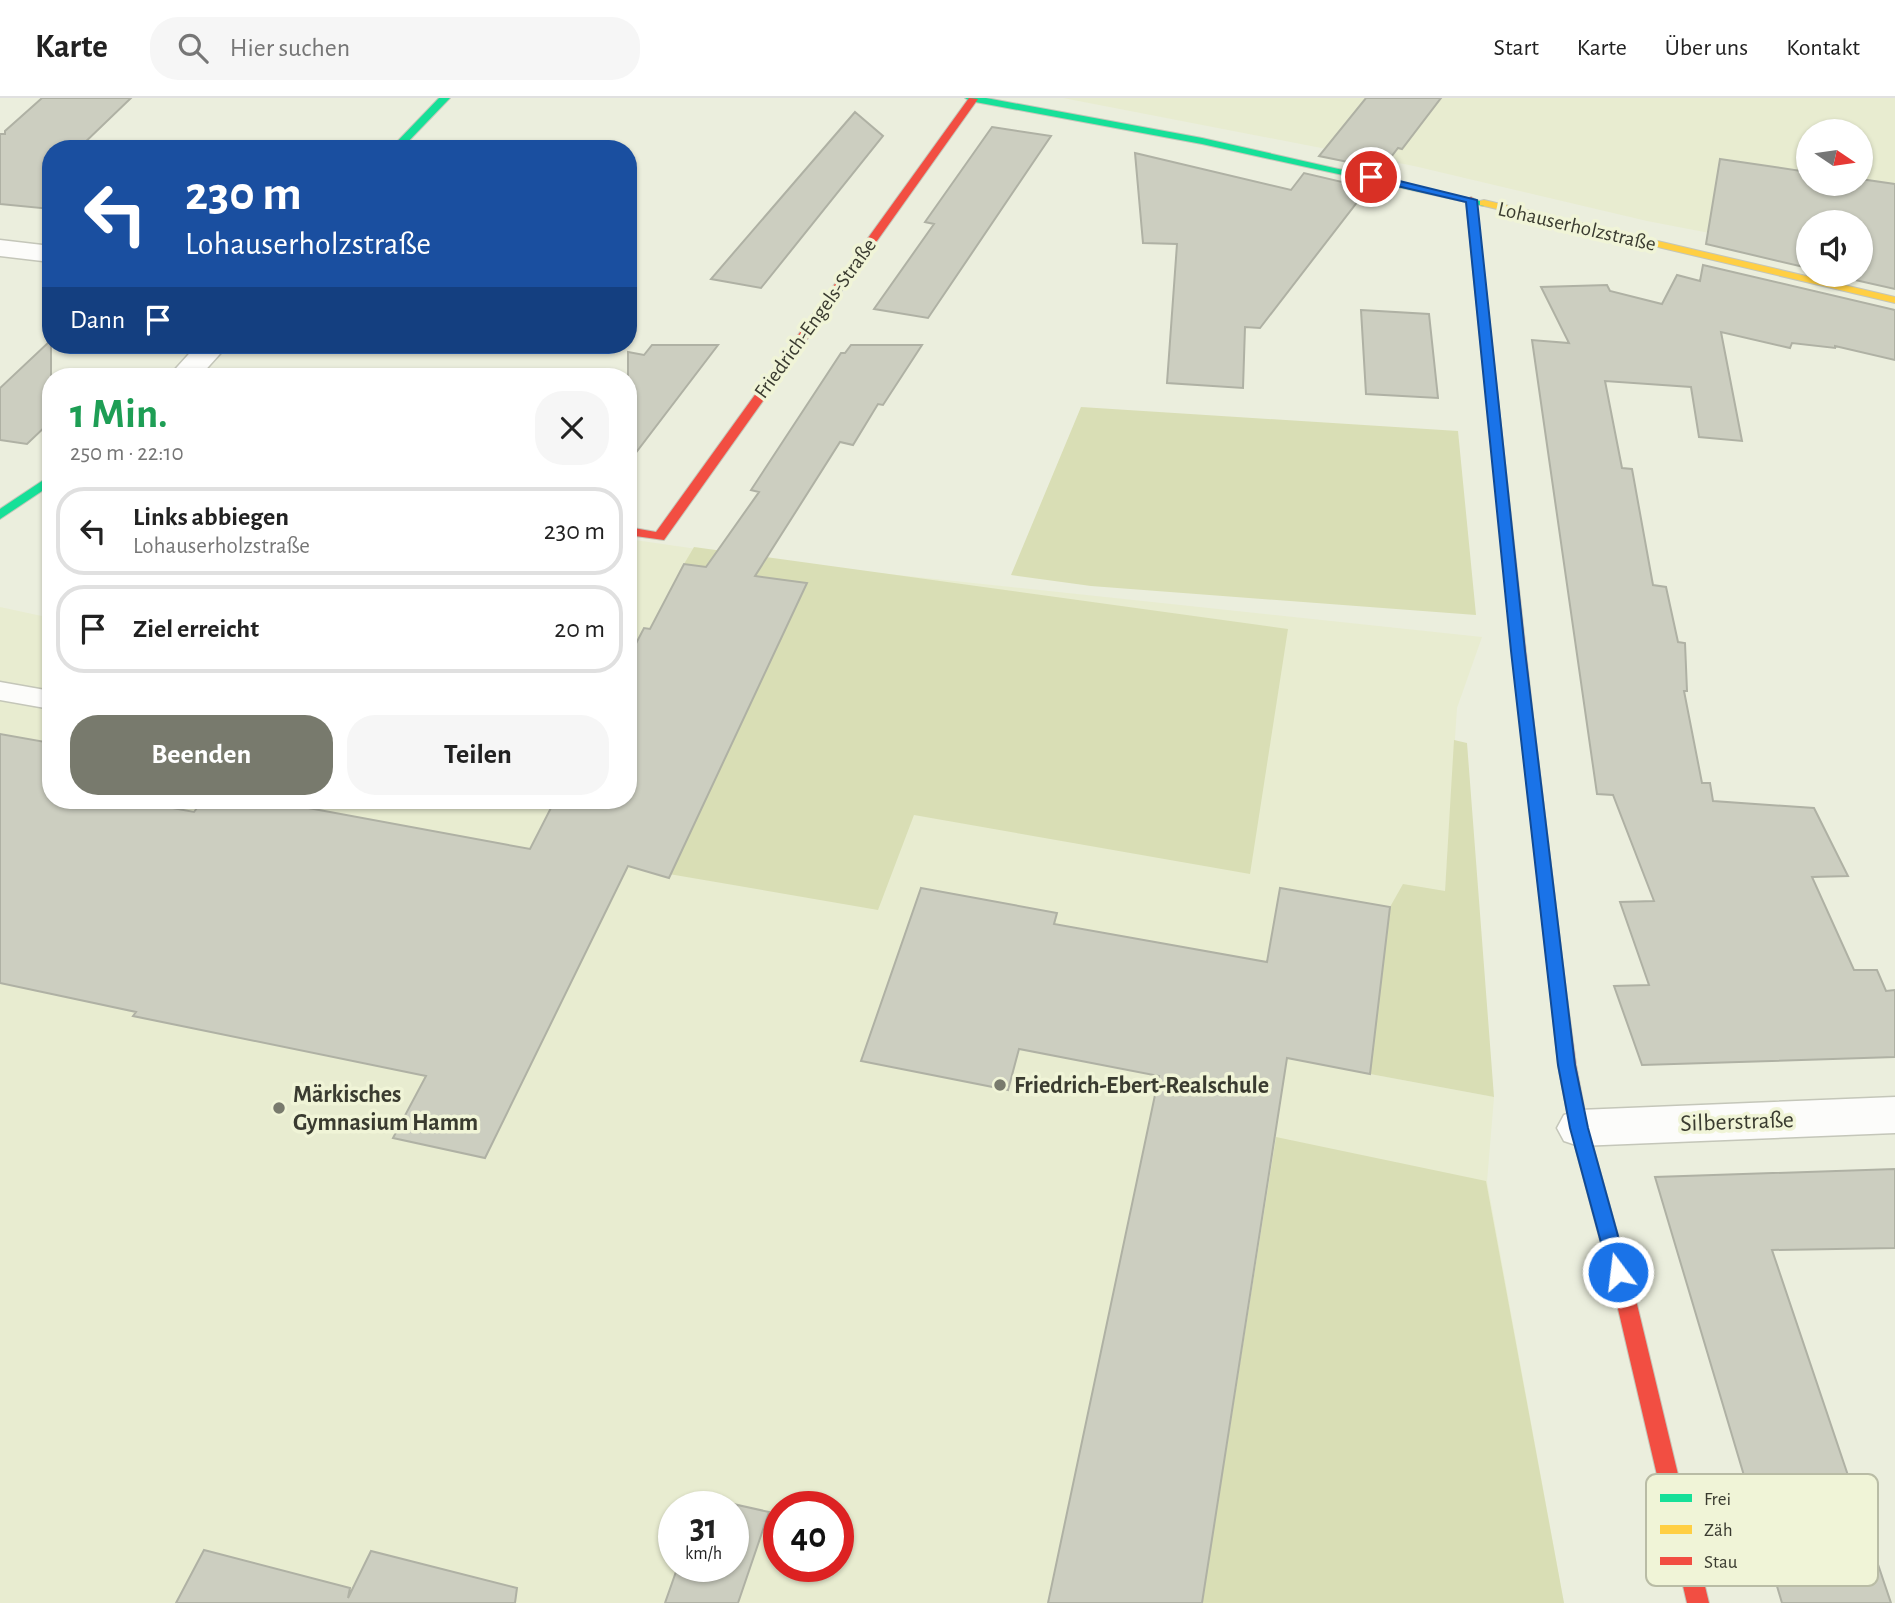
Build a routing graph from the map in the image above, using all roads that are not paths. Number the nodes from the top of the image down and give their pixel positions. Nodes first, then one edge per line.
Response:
1 (445, 98) edge
2 (971, 98) edge
3 (404, 140) edge
4 (1471, 200) junction
5 (0, 248) edge
6 (42, 253) edge
7 (1895, 300) edge
8 (205, 354) edge
9 (191, 368) edge
10 (42, 485) edge
11 (0, 515) edge
12 (637, 533) edge
13 (0, 691) edge
14 (42, 698) edge
15 (1895, 1115) edge
16 (1579, 1128) junction
17 (1667, 1474) edge

1 - 3 street
2 - 4 street, Lohauserholzstraße
2 - 12 street, Friedrich-Engels-Straße
4 - 7 street, Lohauserholzstraße
4 - 16 street
5 - 6 street
8 - 9 street
10 - 11 street
13 - 14 lane
15 - 16 street, Silberstraße
16 - 17 street

